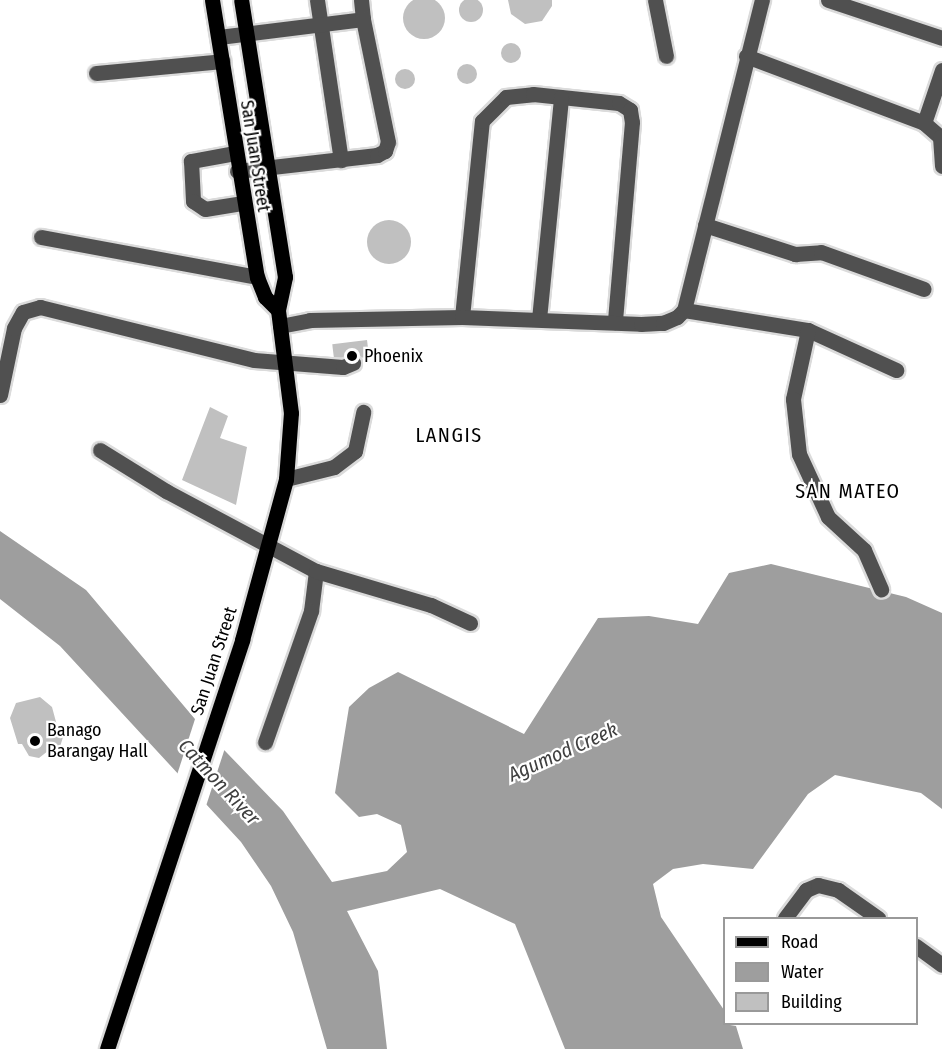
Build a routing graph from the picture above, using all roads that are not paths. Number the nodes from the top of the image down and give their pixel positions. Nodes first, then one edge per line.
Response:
1 (212, 0) edge
2 (241, 0) edge
3 (316, 0) edge
4 (361, 0) edge
5 (655, 0) edge
6 (762, 0) edge
7 (828, 0) edge
8 (363, 19) junction
9 (320, 24) junction
10 (247, 34) junction
11 (219, 37) junction
12 (942, 38) edge
13 (666, 56) dead end
14 (746, 56) junction
15 (222, 62) junction
16 (942, 70) edge
17 (96, 73) dead end
18 (561, 97) junction
19 (924, 123) junction
20 (235, 153) junction
21 (341, 160) junction
22 (942, 166) edge
23 (268, 167) junction
24 (237, 171) junction
25 (242, 203) junction
26 (705, 225) junction
27 (41, 237) dead end
28 (256, 277) junction
29 (924, 289) dead end
30 (278, 310) junction
31 (684, 310) junction
32 (462, 317) junction
33 (539, 319) junction
34 (615, 322) junction
35 (280, 326) junction
36 (808, 330) junction
37 (285, 363) junction
38 (353, 363) dead end
39 (896, 370) dead end
40 (0, 395) edge
41 (363, 412) dead end
42 (100, 450) dead end
43 (286, 479) junction
44 (269, 545) junction
45 (316, 571) junction
46 (881, 590) dead end
47 (470, 623) dead end
48 (265, 742) dead end
49 (789, 917) edge
50 (877, 917) edge
51 (942, 945) edge
52 (918, 948) edge
53 (937, 962) edge
54 (107, 1049) edge

1 - 11 main road, San Juan Street
2 - 10 main road, San Juan Street
3 - 9 street
4 - 8 street
5 - 13 street
6 - 14 street
7 - 12 street
8 - 9 street
8 - 21 street
9 - 10 street
9 - 21 street
10 - 11 street
10 - 23 main road, San Juan Street
11 - 15 main road, San Juan Street
14 - 19 street
14 - 26 street
15 - 17 street
15 - 20 main road, San Juan Street
16 - 19 street
18 - 32 street
18 - 33 street
18 - 34 street
19 - 22 street
20 - 24 main road, San Juan Street
20 - 25 street
21 - 23 street
23 - 24 street
23 - 30 main road, San Juan Street
24 - 25 main road, San Juan Street
25 - 28 main road, San Juan Street
26 - 29 street
26 - 31 street
27 - 28 street
28 - 30 main road, San Juan Street
30 - 35 main road, San Juan Street
31 - 34 street
31 - 36 street
32 - 33 street
32 - 35 street
33 - 34 street
35 - 37 main road, San Juan Street
36 - 39 street
36 - 46 street
37 - 38 street
37 - 40 street
37 - 43 main road, San Juan Street
41 - 43 street
42 - 44 street
43 - 44 main road, San Juan Street
44 - 45 street
44 - 54 main road, San Juan Street
45 - 47 street
45 - 48 street
49 - 50 street
51 - 53 street
52 - 53 street

